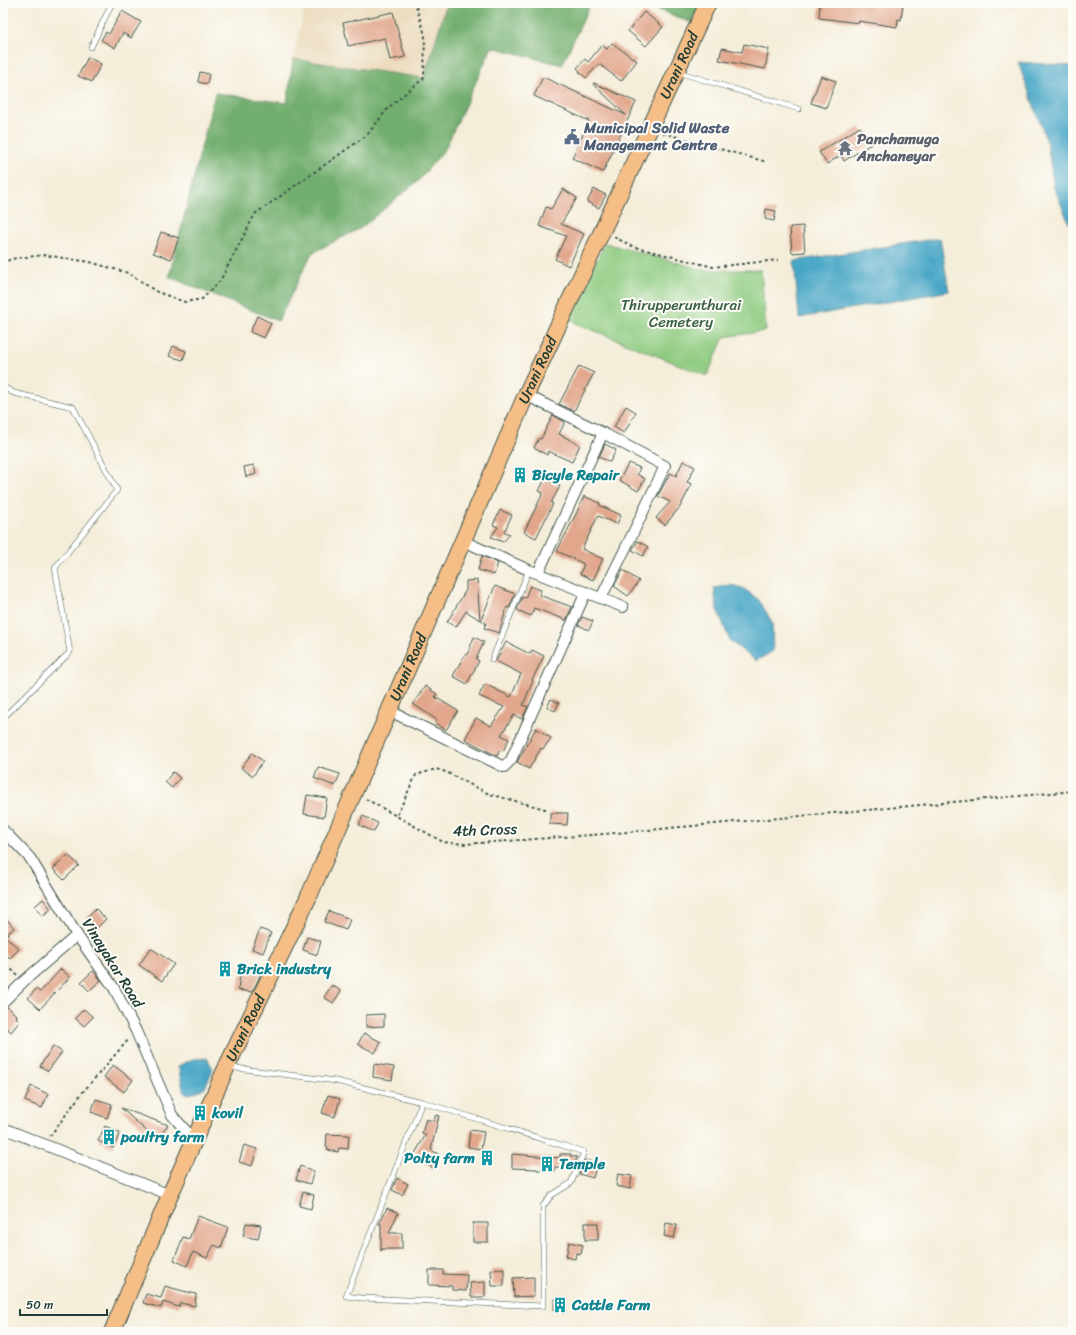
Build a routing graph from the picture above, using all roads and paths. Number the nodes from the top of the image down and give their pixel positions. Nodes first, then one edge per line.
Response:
1 (112, 3) edge
2 (415, 3) edge
3 (708, 3) edge
4 (91, 47) dead end
5 (677, 71) junction
6 (799, 109) dead end
7 (650, 129) junction
8 (767, 162) dead end
9 (602, 232) junction
10 (778, 260) dead end
11 (3, 264) edge
12 (3, 387) edge
13 (526, 395) junction
14 (603, 433) junction
15 (463, 541) junction
16 (533, 571) junction
17 (586, 592) junction
18 (601, 598) junction
19 (623, 607) dead end
20 (492, 660) dead end
21 (390, 711) junction
22 (3, 718) edge
23 (1073, 791) edge
24 (353, 792) junction
25 (549, 810) dead end
26 (397, 815) junction
27 (3, 830) edge
28 (77, 935) junction
29 (3, 961) edge
30 (24, 981) junction
31 (3, 1002) edge
32 (136, 1031) junction
33 (227, 1066) junction
34 (422, 1102) junction
35 (3, 1128) edge
36 (195, 1141) junction
37 (44, 1145) junction
38 (170, 1196) junction
39 (112, 1332) edge

1 - 4 lane
2 - 11 path
3 - 5 main road, Urani Road
5 - 6 lane
5 - 7 main road, Urani Road
7 - 8 path
7 - 9 main road, Urani Road
9 - 10 path
9 - 13 main road, Urani Road
12 - 22 lane
13 - 14 street
13 - 15 main road, Urani Road
14 - 16 street
14 - 18 street
15 - 16 street
15 - 21 main road, Urani Road
16 - 17 street
16 - 20 lane
17 - 18 street
17 - 21 street
18 - 19 street
21 - 24 main road, Urani Road
23 - 26 path, 4th Cross
24 - 26 path, 4th Cross
24 - 33 main road, Urani Road
25 - 26 path
27 - 28 street, Vinayakar Road
28 - 30 street
28 - 32 street, Vinayakar Road
29 - 30 path
30 - 31 street
32 - 36 street, Vinayakar Road
32 - 37 path
33 - 34 lane
33 - 36 main road, Urani Road
34 - 34 lane
35 - 37 street
36 - 38 main road, Urani Road
37 - 38 street
38 - 39 main road, Urani Road

